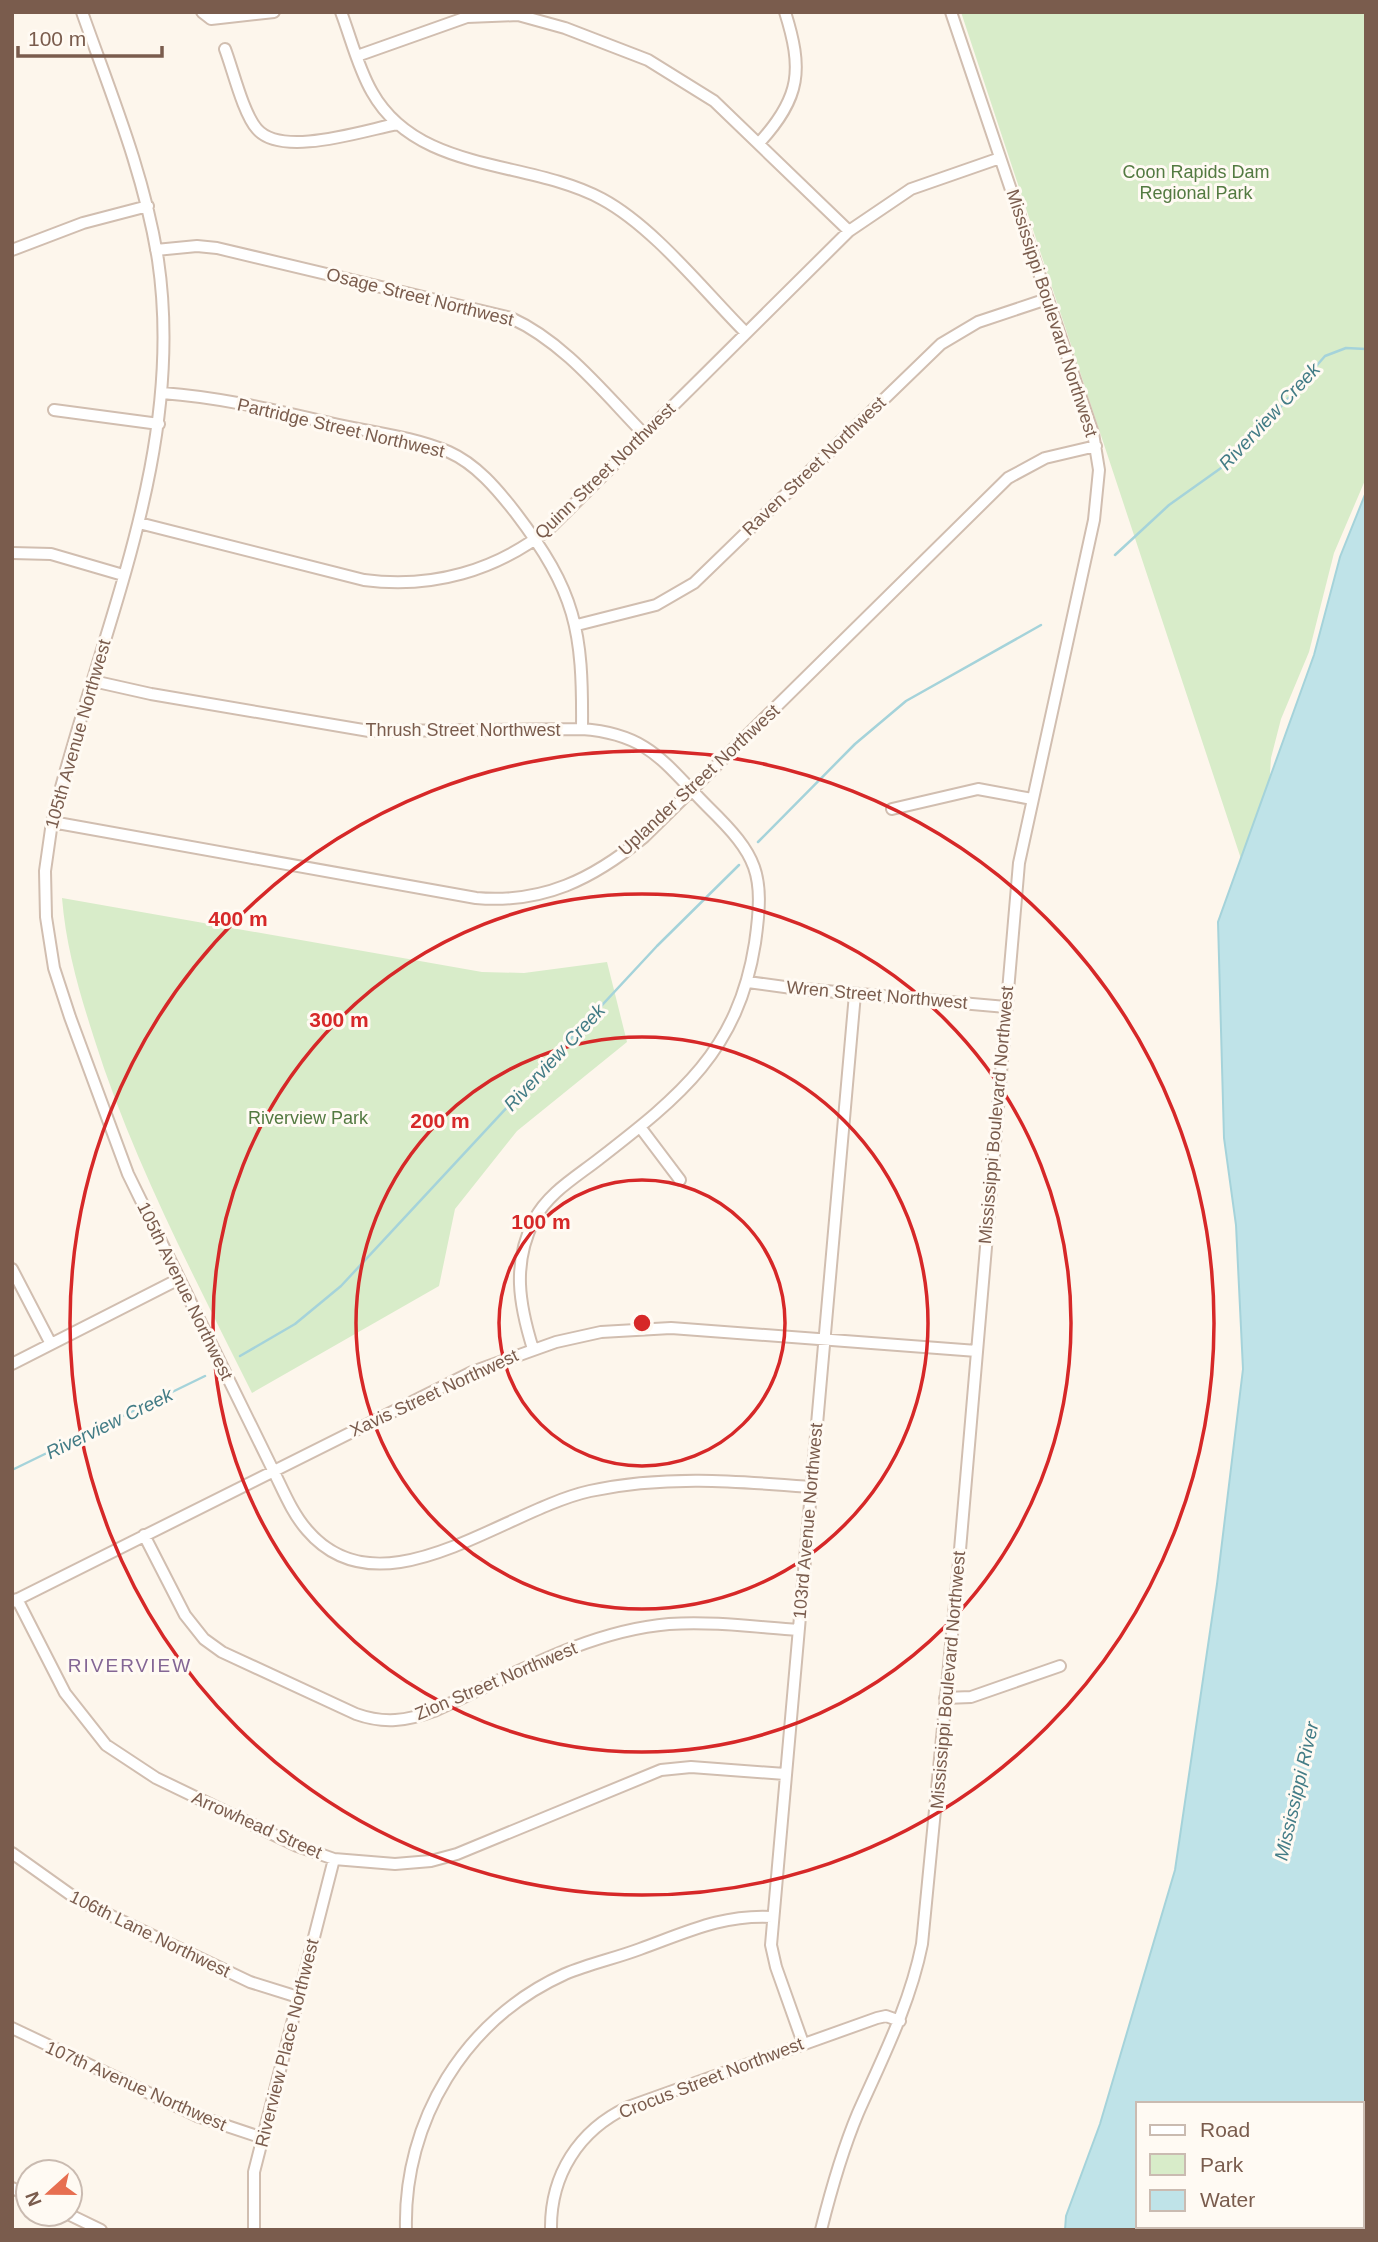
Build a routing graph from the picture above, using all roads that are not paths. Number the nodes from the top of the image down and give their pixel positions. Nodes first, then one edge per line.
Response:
1 (82, 12) edge
2 (202, 12) edge
3 (341, 12) edge
4 (785, 12) edge
5 (951, 12) edge
6 (268, 13) edge
7 (225, 49) dead end
8 (357, 57) junction
9 (397, 124) junction
10 (760, 142) junction
11 (1000, 158) junction
12 (148, 206) junction
13 (849, 231) junction
14 (12, 250) edge
15 (156, 250) junction
16 (1047, 299) junction
17 (746, 333) junction
18 (162, 393) junction
19 (54, 410) dead end
20 (159, 425) junction
21 (644, 434) junction
22 (1096, 446) junction
23 (139, 523) junction
24 (536, 539) junction
25 (12, 553) edge
26 (123, 575) junction
27 (577, 625) junction
28 (93, 681) junction
29 (582, 729) junction
30 (692, 790) junction
31 (1032, 799) junction
32 (892, 809) dead end
33 (52, 822) junction
34 (748, 982) junction
35 (855, 994) junction
36 (1006, 1006) junction
37 (640, 1127) junction
38 (680, 1180) dead end
39 (12, 1269) edge
40 (179, 1279) junction
41 (824, 1340) junction
42 (51, 1344) junction
43 (533, 1349) junction
44 (976, 1351) junction
45 (12, 1364) edge
46 (273, 1470) junction
47 (811, 1487) junction
48 (144, 1535) junction
49 (15, 1600) edge
50 (798, 1630) junction
51 (1060, 1666) dead end
52 (945, 1698) junction
53 (785, 1774) junction
54 (12, 1853) edge
55 (334, 1859) junction
56 (773, 1917) junction
57 (298, 1997) junction
58 (900, 2021) junction
59 (12, 2028) edge
60 (803, 2043) junction
61 (263, 2138) junction
62 (84, 2222) edge
63 (101, 2230) edge
64 (254, 2230) edge
65 (406, 2230) edge
66 (551, 2230) edge
67 (821, 2230) edge

1 - 12 street, 105th Avenue Northwest
2 - 6 street
3 - 8 street
4 - 10 street
5 - 11 street, Mississippi Boulevard Northwest
7 - 9 street
8 - 9 street
8 - 10 street
9 - 17 street
10 - 13 street
11 - 13 street, Quinn Street Northwest
11 - 16 street, Mississippi Boulevard Northwest
12 - 14 street
12 - 15 street, 105th Avenue Northwest
13 - 17 street, Quinn Street Northwest
15 - 18 street, 105th Avenue Northwest
15 - 21 street, Osage Street Northwest
16 - 22 street, Mississippi Boulevard Northwest
16 - 27 street, Raven Street Northwest
17 - 21 street, Quinn Street Northwest
18 - 20 street, 105th Avenue Northwest
18 - 24 street, Partridge Street Northwest
19 - 20 street
20 - 23 street, 105th Avenue Northwest
21 - 24 street, Quinn Street Northwest
22 - 30 street, Uplander Street Northwest
22 - 31 street, Mississippi Boulevard Northwest
23 - 24 street, Quinn Street Northwest
23 - 26 street, 105th Avenue Northwest
24 - 27 street, Partridge Street Northwest
25 - 26 street
26 - 28 street, 105th Avenue Northwest
27 - 29 street, Partridge Street Northwest
28 - 29 street, Thrush Street Northwest
28 - 33 street, 105th Avenue Northwest
29 - 30 street, Thrush Street Northwest
30 - 33 street, Uplander Street Northwest
30 - 34 street, Thrush Street Northwest
31 - 32 street
31 - 36 street, Mississippi Boulevard Northwest
33 - 40 street, 105th Avenue Northwest
34 - 35 street, Wren Street Northwest
34 - 37 street, Thrush Street Northwest
35 - 36 street, Wren Street Northwest
35 - 41 street, 103rd Avenue Northwest
36 - 44 street, Mississippi Boulevard Northwest
37 - 38 street
37 - 43 street, Thrush Street Northwest
39 - 42 street
40 - 42 street
40 - 46 street, 105th Avenue Northwest
41 - 43 street, Xavis Street Northwest
41 - 44 street, Xavis Street Northwest
41 - 47 street, 103rd Avenue Northwest
42 - 45 street
43 - 46 street, Xavis Street Northwest
44 - 52 street, Mississippi Boulevard Northwest
46 - 47 street, 105th Avenue Northwest
46 - 48 street, Xavis Street Northwest
47 - 50 street, 103rd Avenue Northwest
48 - 49 street, Xavis Street Northwest
48 - 50 street, Zion Street Northwest
49 - 55 street, Arrowhead Street
50 - 53 street, 103rd Avenue Northwest
51 - 52 street
52 - 58 street, Mississippi Boulevard Northwest
53 - 55 street, Arrowhead Street
53 - 56 street, 103rd Avenue Northwest
54 - 57 street, 106th Lane Northwest
55 - 57 street, Riverview Place Northwest
56 - 60 street, 103rd Avenue Northwest
56 - 65 street
57 - 61 street, Riverview Place Northwest
58 - 60 street, Crocus Street Northwest
58 - 67 street, Mississippi Boulevard Northwest
59 - 61 street, 107th Avenue Northwest
60 - 66 street, Crocus Street Northwest
61 - 64 street, Riverview Place Northwest
62 - 63 street

